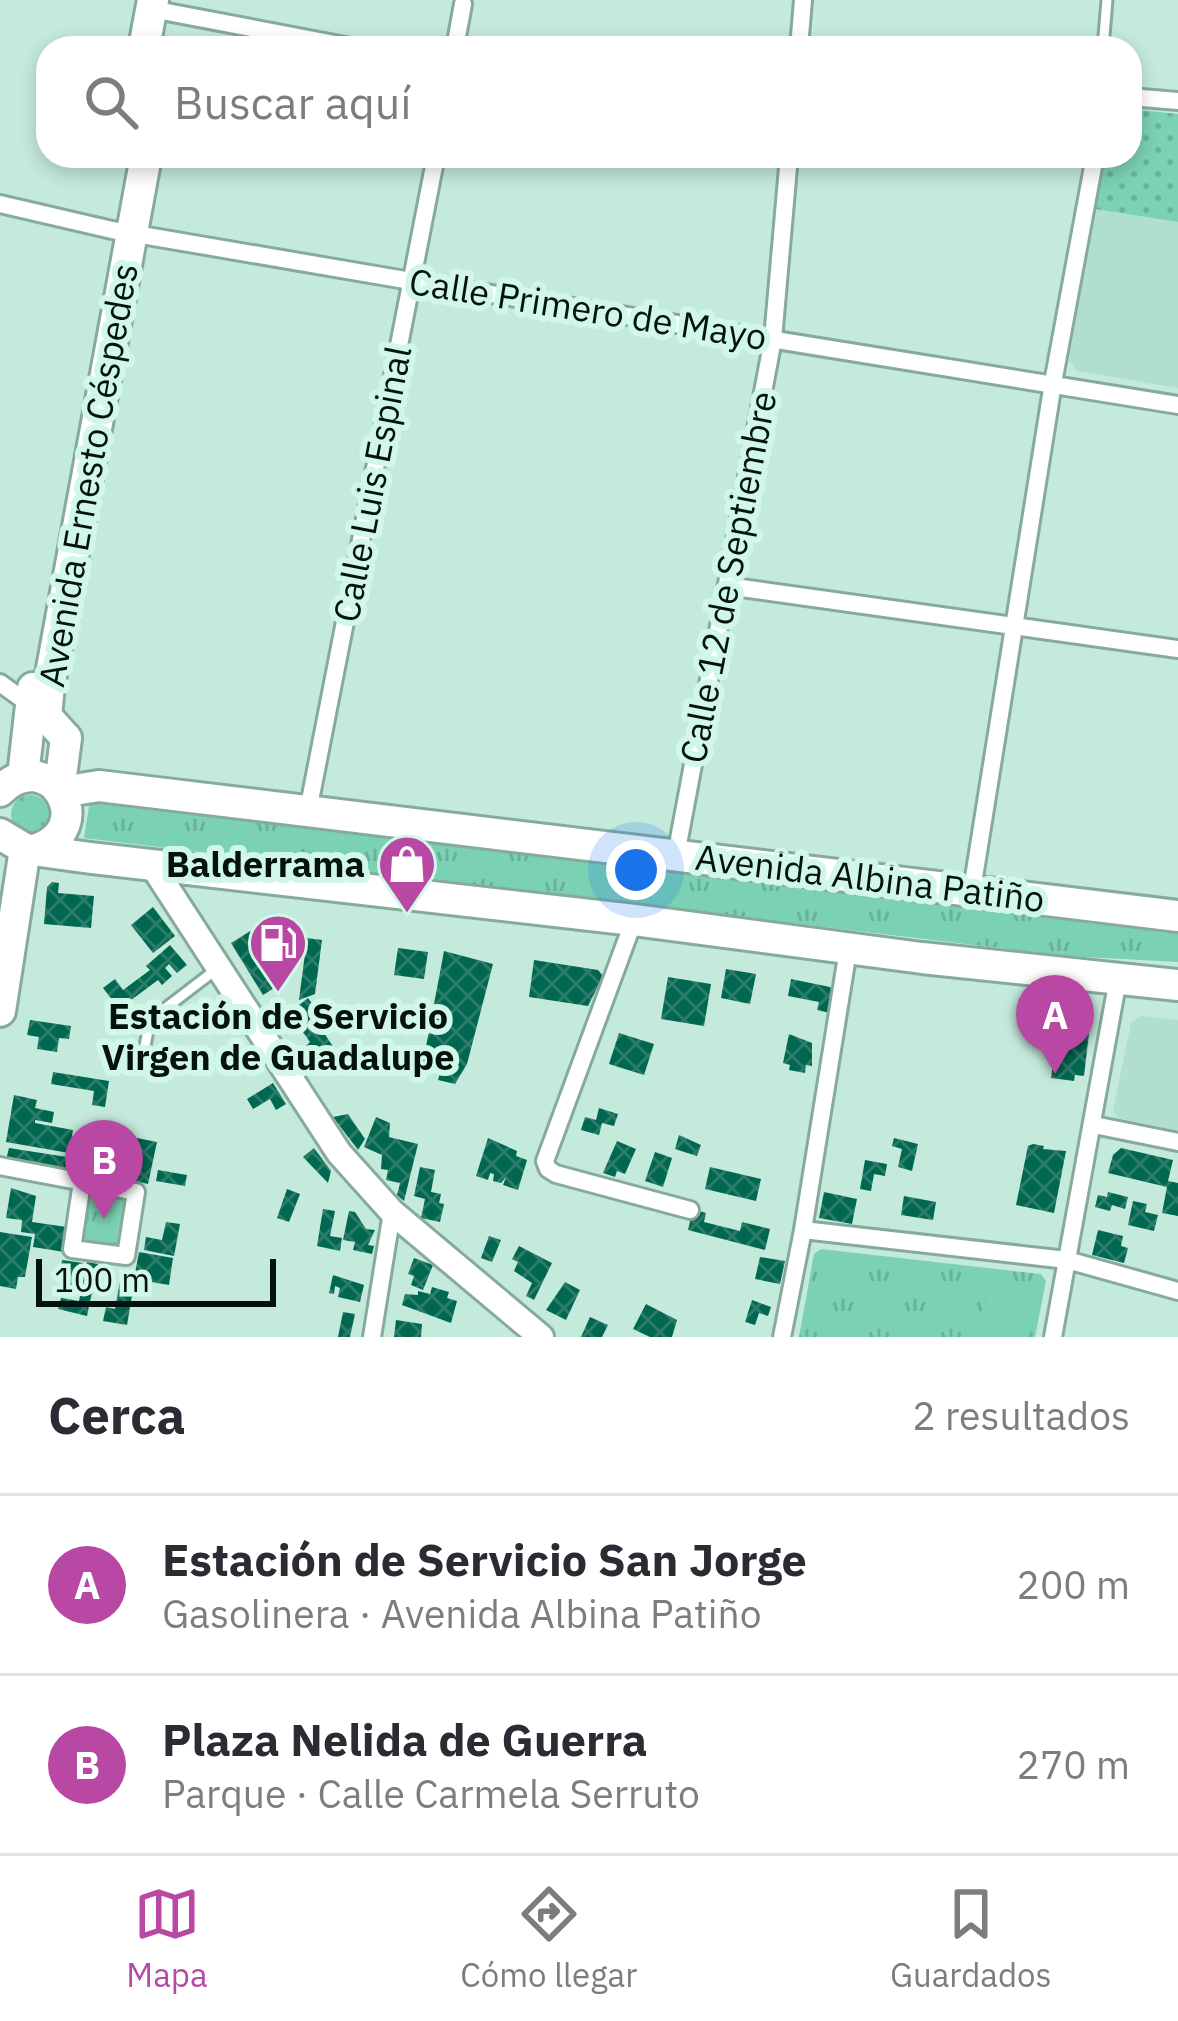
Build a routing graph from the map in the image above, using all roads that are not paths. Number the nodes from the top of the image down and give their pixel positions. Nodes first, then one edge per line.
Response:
1 (803, 0) edge
2 (1108, 0) edge
3 (463, 4) dead end
4 (162, 6) edge
5 (149, 36) edge
6 (164, 36) edge
7 (301, 36) edge
8 (457, 36) edge
9 (800, 36) edge
10 (1104, 36) edge
11 (1142, 98) edge
12 (1178, 101) edge
13 (125, 168) edge
14 (142, 168) edge
15 (434, 168) edge
16 (788, 168) edge
17 (1093, 168) edge
18 (0, 204) edge
19 (122, 231) junction
20 (411, 281) junction
21 (773, 339) junction
22 (1053, 383) junction
23 (1178, 405) edge
24 (727, 586) junction
25 (1013, 628) junction
26 (1178, 649) edge
27 (0, 683) edge
28 (38, 710) junction
29 (34, 786) edge
30 (308, 811) junction
31 (20, 844) edge
32 (676, 855) junction
33 (152, 865) junction
34 (972, 890) junction
35 (1178, 916) edge
36 (634, 920) junction
37 (848, 950) junction
38 (218, 968) junction
39 (1118, 979) junction
40 (1178, 985) edge
41 (0, 1011) edge
42 (144, 1052) dead end
43 (1094, 1125) junction
44 (1178, 1142) edge
45 (0, 1166) edge
46 (82, 1182) junction
47 (690, 1210) dead end
48 (392, 1212) junction
49 (803, 1230) junction
50 (1067, 1260) junction
51 (1178, 1291) edge
52 (372, 1337) edge
53 (541, 1337) edge
54 (782, 1337) edge
55 (1052, 1337) edge

1 - 9 street
2 - 10 lane
3 - 8 street
4 - 5 highway
4 - 6 highway
4 - 7 street
11 - 12 street
13 - 19 highway, Avenida Ernesto Céspedes
14 - 19 highway, Avenida Ernesto Céspedes
15 - 20 street, Calle Luis Espinal
16 - 21 street, Calle 12 de Septiembre
17 - 22 street
18 - 19 street, Calle Primero de Mayo
19 - 20 street, Calle Primero de Mayo
19 - 28 highway, Avenida Ernesto Céspedes
20 - 21 street, Calle Primero de Mayo
20 - 30 street, Calle Luis Espinal
21 - 22 street, Calle Primero de Mayo
21 - 24 street, Calle 12 de Septiembre
22 - 23 street, Calle Primero de Mayo
22 - 25 street
24 - 25 street
24 - 32 street, Calle 12 de Septiembre
25 - 26 street
25 - 34 street
27 - 28 street
28 - 29 highway, Avenida Ernesto Céspedes
29 - 30 highway, Avenida Albina Patiño
29 - 31 highway
30 - 32 highway, Avenida Albina Patiño
31 - 33 highway, Avenida Albina Patiño
31 - 41 highway
32 - 34 highway, Avenida Albina Patiño
33 - 36 highway, Avenida Albina Patiño
33 - 38 main road
34 - 35 highway, Avenida Albina Patiño
36 - 37 highway, Avenida Albina Patiño
36 - 47 street
37 - 39 highway, Avenida Albina Patiño
37 - 49 street
38 - 42 lane
38 - 48 main road
39 - 40 highway, Avenida Albina Patiño
39 - 43 street
43 - 44 street
43 - 50 street
45 - 46 street
46 - 46 street
48 - 52 street
48 - 53 main road
49 - 50 street
49 - 54 street
50 - 51 street
50 - 55 street

